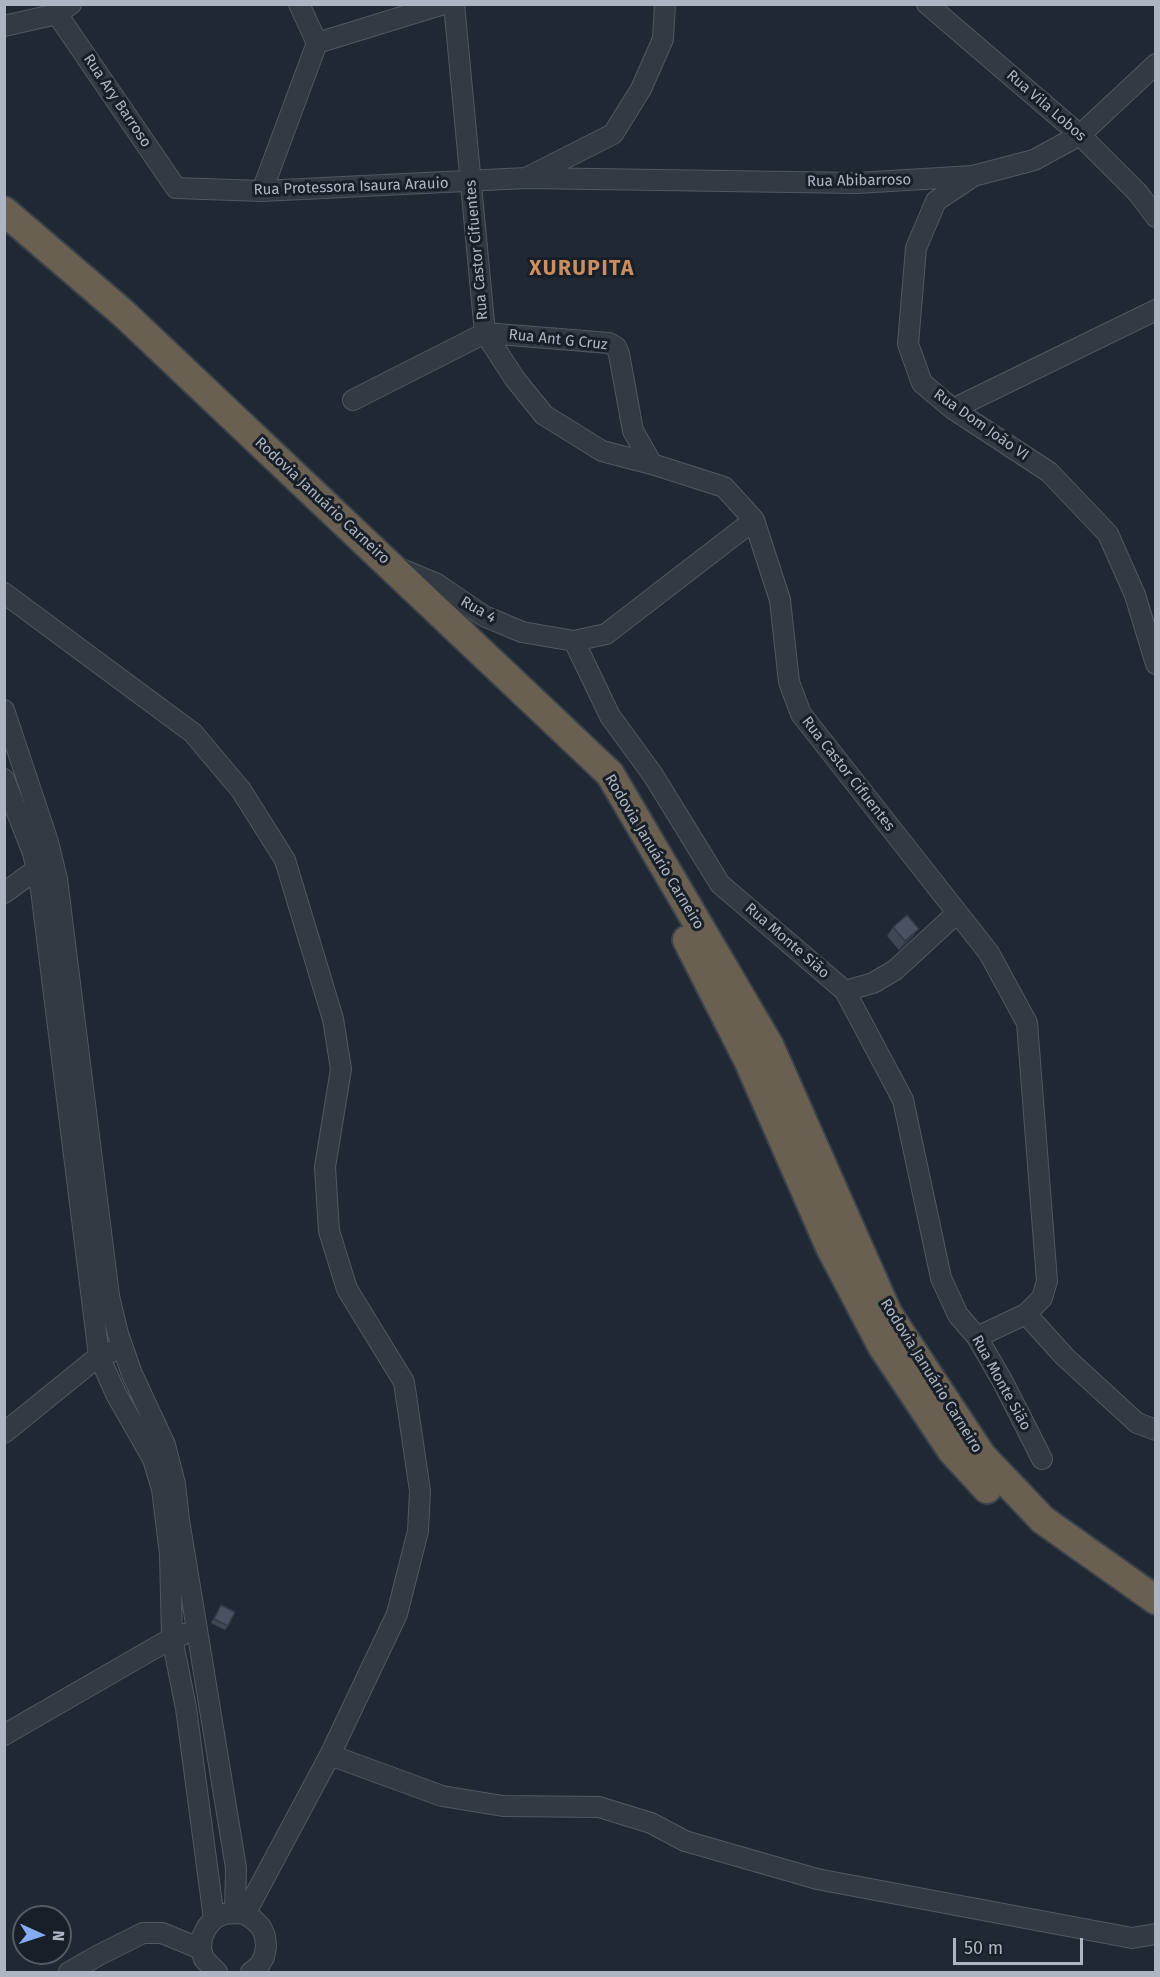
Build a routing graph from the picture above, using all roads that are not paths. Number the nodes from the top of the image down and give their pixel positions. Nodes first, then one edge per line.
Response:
1 (299, 4) edge
2 (444, 4) edge
3 (454, 4) edge
4 (665, 4) edge
5 (927, 4) edge
6 (64, 9) edge
7 (5, 25) edge
8 (317, 43) junction
9 (1155, 64) edge
10 (1080, 135) junction
11 (973, 176) junction
12 (526, 178) junction
13 (470, 182) junction
14 (177, 188) joint
15 (262, 191) junction
16 (4, 211) edge
17 (1155, 217) edge
18 (4, 232) edge
19 (1155, 310) edge
20 (485, 333) junction
21 (353, 400) dead end
22 (953, 410) junction
23 (652, 464) junction
24 (754, 520) junction
25 (388, 563) junction
26 (4, 593) edge
27 (574, 641) junction
28 (1155, 664) edge
29 (4, 710) edge
30 (4, 779) edge
31 (45, 869) junction
32 (4, 893) edge
33 (957, 914) junction
34 (845, 991) junction
35 (1026, 1314) junction
36 (977, 1336) junction
37 (123, 1349) junction
38 (99, 1356) junction
39 (1155, 1430) edge
40 (4, 1433) edge
41 (1042, 1459) dead end
42 (1155, 1600) edge
43 (1155, 1620) edge
44 (198, 1630) junction
45 (172, 1638) junction
46 (4, 1735) edge
47 (330, 1755) junction
48 (240, 1913) junction
49 (214, 1919) junction
50 (1155, 1934) edge
51 (201, 1949) junction
52 (69, 1972) edge
53 (217, 1972) edge
54 (251, 1972) edge

1 - 8 street
2 - 8 street
3 - 13 street, Rua Castor Cifuentes
4 - 12 street
5 - 10 street, Rua Vila Lobos
6 - 7 street
6 - 14 street, Rua Ary Barroso
8 - 15 street
9 - 10 street, Rua Abibarroso
10 - 11 street, Rua Abibarroso
10 - 17 street, Rua Vila Lobos
11 - 12 street, Rua Abibarroso
11 - 22 street, Rua Dom João VI
12 - 13 street, Rua Protessora Isaura Arauio
13 - 15 street, Rua Protessora Isaura Arauio
13 - 20 street, Rua Castor Cifuentes
14 - 15 street, Rua Protessora Isaura Arauio
16 - 25 highway, Rodovia Januário Carneiro
18 - 43 highway, Rodovia Januário Carneiro
19 - 22 street
20 - 21 street
20 - 23 street, Rua Castor Cifuentes
20 - 23 street, Rua Ant G Cruz
22 - 28 street, Rua Dom João VI
23 - 24 street, Rua Castor Cifuentes
24 - 27 street
24 - 33 street, Rua Castor Cifuentes
25 - 27 street, Rua 4
25 - 42 highway, Rodovia Januário Carneiro
26 - 47 street
27 - 34 street, Rua Monte Sião
29 - 31 street
30 - 31 street
31 - 32 street
31 - 37 street
31 - 38 street
33 - 34 street
33 - 35 street, Rua Castor Cifuentes
34 - 36 street, Rua Monte Sião
35 - 36 street, Rua Castor Cifuentes
35 - 39 street
36 - 41 street, Rua Monte Sião
37 - 38 street
37 - 44 street
38 - 40 street
38 - 45 street
44 - 45 street
44 - 48 street
45 - 46 street
45 - 49 street
47 - 48 street
47 - 50 street
48 - 49 street
48 - 54 street
49 - 51 street
51 - 52 street
51 - 53 street

